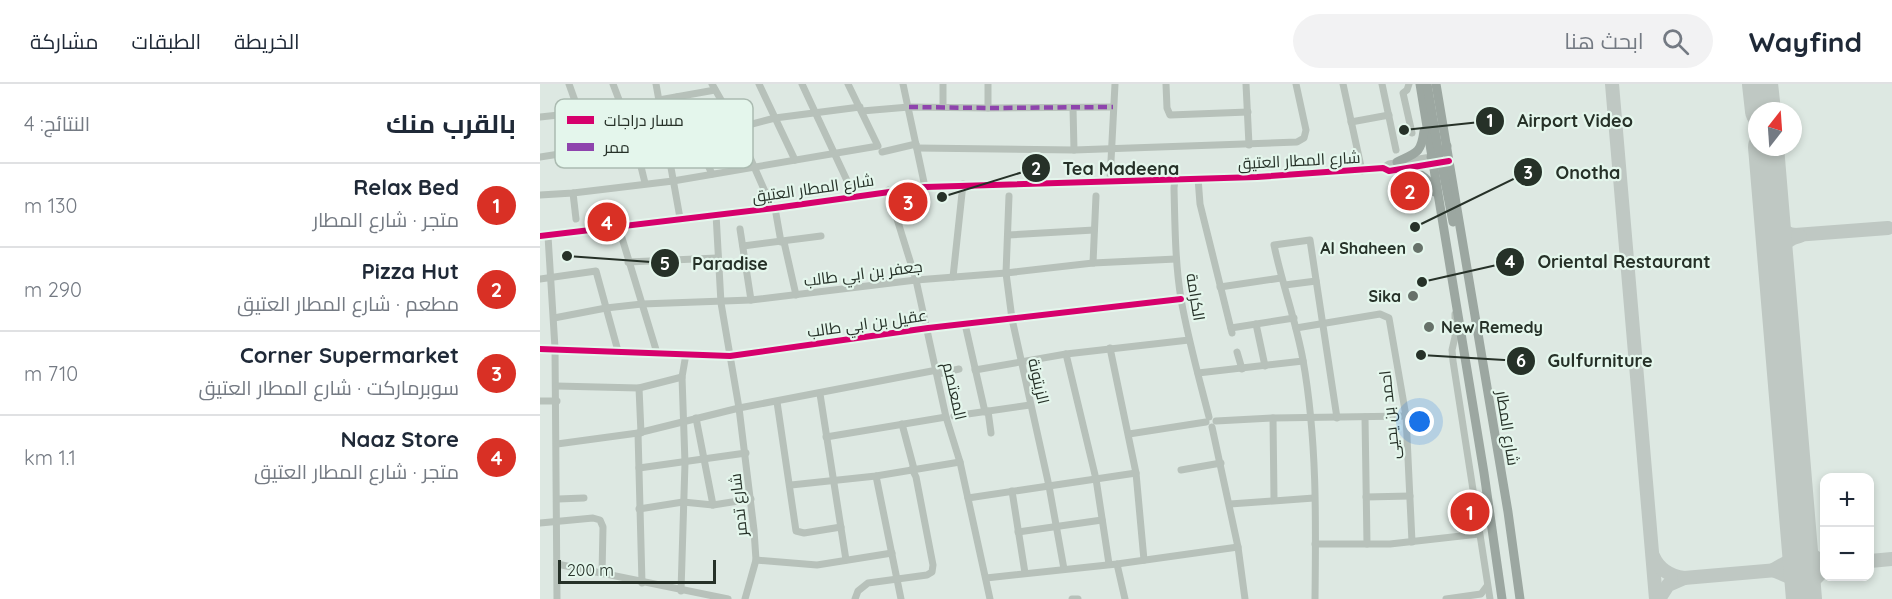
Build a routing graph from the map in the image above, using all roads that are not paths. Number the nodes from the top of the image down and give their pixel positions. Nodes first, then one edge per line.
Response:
1 (569, 84) edge
2 (613, 84) edge
3 (656, 84) edge
4 (759, 84) edge
5 (802, 84) edge
6 (848, 84) edge
7 (903, 84) edge
8 (943, 84) edge
9 (988, 84) edge
10 (1115, 84) edge
11 (1166, 84) edge
12 (1246, 84) edge
13 (1296, 84) edge
14 (1343, 84) edge
15 (1382, 84) edge
16 (1409, 84) edge
17 (1420, 84) edge
18 (1427, 84) edge
19 (1436, 84) edge
20 (714, 87) edge
21 (677, 97) joint
22 (574, 99) edge
23 (618, 99) edge
24 (659, 99) edge
25 (670, 99) edge
26 (909, 107) junction
27 (943, 107) junction
28 (1113, 107) junction
29 (988, 108) junction
30 (1073, 108) junction
31 (861, 109) junction
32 (815, 112) junction
33 (1248, 112) junction
34 (555, 115) edge
35 (1389, 115) junction
36 (540, 117) edge
37 (775, 118) junction
38 (1425, 120) junction
39 (1351, 122) junction
40 (753, 124) edge
41 (1412, 133) dead end
42 (1250, 145) junction
43 (916, 146) junction
44 (1447, 146) junction
45 (1110, 148) junction
46 (880, 149) junction
47 (1074, 150) junction
48 (1396, 150) dead end
49 (834, 153) junction
50 (555, 154) edge
51 (540, 157) edge
52 (795, 160) junction
53 (1431, 160) junction
54 (1445, 162) junction
55 (754, 166) joint
56 (1398, 166) junction
57 (641, 168) edge
58 (671, 168) edge
59 (709, 168) edge
60 (744, 168) edge
61 (1362, 171) junction
62 (712, 174) junction
63 (1198, 178) junction
64 (1176, 179) junction
65 (1110, 180) junction
66 (673, 181) junction
67 (645, 183) junction
68 (963, 184) junction
69 (850, 187) dead end
70 (925, 187) junction
71 (888, 190) junction
72 (573, 193) junction
73 (540, 195) edge
74 (767, 196) dead end
75 (1009, 196) dead end
76 (1096, 196) dead end
77 (1439, 202) junction
78 (775, 208) junction
79 (716, 214) junction
80 (680, 218) junction
81 (576, 219) dead end
82 (740, 230) dead end
83 (1094, 230) junction
84 (1008, 235) junction
85 (544, 236) edge
86 (821, 236) dead end
87 (622, 238) dead end
88 (782, 242) junction
89 (742, 246) junction
90 (717, 258) junction
91 (1176, 259) junction
92 (628, 262) junction
93 (1093, 263) junction
94 (1006, 273) junction
95 (953, 277) junction
96 (551, 278) junction
97 (540, 279) edge
98 (916, 280) junction
99 (1316, 281) junction
100 (1283, 282) junction
101 (1220, 287) junction
102 (796, 295) junction
103 (1181, 299) junction
104 (751, 300) junction
105 (721, 303) junction
106 (642, 304) junction
107 (606, 308) junction
108 (1457, 310) junction
109 (554, 318) junction
110 (1294, 318) junction
111 (1012, 319) junction
112 (965, 324) junction
113 (1256, 324) junction
114 (1323, 324) junction
115 (928, 328) junction
116 (1296, 328) junction
117 (1189, 340) junction
118 (555, 348) junction
119 (1110, 348) junction
120 (540, 349) edge
121 (618, 351) junction
122 (1237, 352) dead end
123 (657, 353) junction
124 (686, 354) junction
125 (1066, 354) junction
126 (730, 356) junction
127 (1303, 361) junction
128 (1020, 362) junction
129 (1265, 366) junction
130 (959, 369) dead end
131 (975, 369) junction
132 (1242, 369) junction
133 (937, 372) junction
134 (1198, 373) junction
135 (682, 377) junction
136 (556, 386) junction
137 (639, 388) junction
138 (820, 394) junction
139 (540, 401) edge
140 (556, 401) junction
141 (777, 402) junction
142 (1030, 405) junction
143 (739, 408) junction
144 (986, 412) junction
145 (1406, 416) junction
146 (950, 417) junction
147 (1311, 417) junction
148 (1365, 417) junction
149 (696, 418) junction
150 (1273, 418) junction
151 (1337, 418) junction
152 (683, 421) junction
153 (1211, 422) junction
154 (902, 424) junction
155 (640, 433) junction
156 (991, 433) dead end
157 (1129, 434) junction
158 (826, 437) junction
159 (557, 444) junction
160 (746, 453) junction
161 (704, 460) junction
162 (960, 462) junction
163 (685, 463) junction
164 (1221, 463) junction
165 (639, 468) junction
166 (913, 469) junction
167 (1181, 470) dead end
168 (1482, 470) junction
169 (1136, 473) junction
170 (876, 476) junction
171 (1096, 479) junction
172 (834, 481) junction
173 (791, 485) junction
174 (1050, 486) junction
175 (1012, 491) junction
176 (1410, 496) junction
177 (1366, 497) junction
178 (584, 498) dead end
179 (968, 498) junction
180 (1314, 498) junction
181 (558, 499) junction
182 (752, 499) junction
183 (1274, 500) junction
184 (683, 502) junction
185 (1230, 504) junction
186 (713, 505) junction
187 (639, 508) junction
188 (1102, 520) junction
189 (556, 521) junction
190 (540, 523) edge
191 (1057, 526) junction
192 (841, 527) junction
193 (1478, 530) junction
194 (1018, 532) junction
195 (1412, 542) junction
196 (1315, 544) junction
197 (1367, 544) junction
198 (1238, 547) junction
199 (892, 553) junction
200 (756, 560) junction
201 (846, 560) junction
202 (1144, 560) junction
203 (557, 564) junction
204 (1113, 564) junction
205 (1064, 568) junction
206 (1025, 573) junction
207 (602, 574) junction
208 (986, 578) junction
209 (897, 580) junction
210 (642, 583) junction
211 (1487, 585) junction
212 (681, 591) junction
213 (557, 599) edge
214 (728, 599) edge
215 (745, 599) edge
216 (855, 599) edge
217 (901, 599) edge
218 (990, 599) edge
219 (1072, 599) edge
220 (1078, 599) edge
221 (1125, 599) edge
222 (1245, 599) edge
223 (1315, 599) edge
224 (1446, 599) edge
225 (1490, 599) edge
226 (1502, 599) edge
227 (1520, 599) edge

1 - 22 street
2 - 23 street
3 - 24 street
4 - 37 street
5 - 32 street
6 - 31 street
7 - 26 street
8 - 27 street
9 - 29 street
10 - 28 street
11 - 33 street
12 - 33 street
13 - 42 street
14 - 39 street
15 - 35 street
16 - 41 street
17 - 38 highway, شارع المطار
18 - 44 highway
19 - 44 highway
20 - 21 street
21 - 25 street
26 - 27 street
26 - 31 street
26 - 43 street
27 - 29 street
28 - 30 street
28 - 45 street
29 - 30 street
30 - 47 street
31 - 32 street
31 - 46 street
32 - 37 street
32 - 49 street
33 - 42 street
34 - 36 street
35 - 39 street
35 - 48 street
37 - 40 street
37 - 52 street
38 - 53 highway, شارع المطار
38 - 56 highway
39 - 61 street
42 - 45 street
43 - 46 street
43 - 47 street
43 - 70 street
44 - 54 highway
45 - 47 street
45 - 65 street
46 - 49 street
49 - 52 street
49 - 69 street
50 - 51 street
52 - 55 street
53 - 54 highway
53 - 56 street, شارع المطار العتيق
53 - 77 highway, شارع المطار
54 - 227 highway, شارع المطار
55 - 74 street
56 - 61 street, شارع المطار العتيق
56 - 77 highway
57 - 67 street
58 - 66 street
59 - 62 street
60 - 62 street
61 - 63 street, شارع المطار العتيق
62 - 66 street
63 - 64 street, شارع المطار العتيق
63 - 101 street, الكرامة
64 - 65 street, شارع المطار العتيق
64 - 91 street, الكرامة
65 - 68 street, شارع المطار العتيق
66 - 67 street
66 - 80 street
67 - 72 street
68 - 70 street, شارع المطار العتيق
68 - 95 street
70 - 71 street, شارع المطار العتيق
71 - 78 street, شارع المطار العتيق
71 - 98 street, المعتصم
72 - 73 street
72 - 81 street
75 - 84 street, الزيتونة
76 - 83 street
77 - 108 highway, شارع المطار
78 - 79 street, شارع المطار العتيق
78 - 88 street
79 - 80 street, شارع المطار العتيق
79 - 90 street, شارع تدمر
80 - 85 street, شارع المطار العتيق
82 - 89 street
83 - 84 street
83 - 93 street
84 - 94 street, الزيتونة
85 - 96 street
86 - 88 street
87 - 92 street
88 - 89 street
88 - 102 street
89 - 104 street
90 - 92 street
90 - 105 street, شارع تدمر
91 - 93 street, جعفر بن ابي طالب
91 - 103 street, الكرامة
92 - 106 street
93 - 94 street, جعفر بن ابي طالب
94 - 95 street, جعفر بن ابي طالب
94 - 111 street, الزيتونة
95 - 98 street, جعفر بن ابي طالب
96 - 97 street
96 - 107 street
96 - 109 street
98 - 102 street, جعفر بن ابي طالب
98 - 115 street, المعتصم
99 - 100 street
99 - 100 street
99 - 114 street
100 - 101 street
100 - 110 street
101 - 113 street, الكرامة
102 - 104 street, جعفر بن ابي طالب
103 - 111 street, عقيل بن ابي طالب
103 - 117 street, الكرامة
104 - 105 street, جعفر بن ابي طالب
105 - 106 street, جعفر بن ابي طالب
105 - 126 street, شارع تدمر
106 - 107 street, جعفر بن ابي طالب
106 - 123 street
107 - 109 street, جعفر بن ابي طالب
107 - 121 street
108 - 168 highway, شارع المطار
108 - 193 street, شارع المطار
109 - 118 street
110 - 113 street
110 - 116 street
111 - 112 street, عقيل بن ابي طالب
111 - 128 street, الزيتونة
112 - 115 street, عقيل بن ابي طالب
112 - 131 street
113 - 129 street
114 - 116 street
114 - 145 street, احمد بن يحيى
114 - 151 street
115 - 126 street, عقيل بن ابي طالب
115 - 133 street, المعتصم
116 - 127 street
117 - 119 street
117 - 134 street, الكرامة
118 - 120 street, عقيل بن ابي طالب
118 - 121 street, عقيل بن ابي طالب
118 - 136 street
119 - 125 street
119 - 157 street
121 - 123 street, عقيل بن ابي طالب
122 - 132 street
123 - 124 street, عقيل بن ابي طالب
124 - 126 street, عقيل بن ابي طالب
124 - 135 street
125 - 128 street
125 - 171 street
126 - 143 street, شارع تدمر
127 - 129 street
127 - 147 street
128 - 131 street
128 - 142 street, الزيتونة
129 - 132 street
130 - 133 street
131 - 144 street
132 - 134 street
133 - 138 street
133 - 146 street, المعتصم
134 - 153 street, الكرامة
135 - 137 street
135 - 152 street
136 - 137 street
136 - 140 street
137 - 155 street
138 - 141 street
138 - 158 street
139 - 140 street
140 - 159 street
141 - 143 street
141 - 173 street
142 - 144 street
142 - 174 street, الزيتونة
143 - 149 street
143 - 160 street, شارع تدمر
144 - 146 street
144 - 156 street
145 - 148 street
145 - 176 street, احمد بن يحيى
146 - 154 street
146 - 162 street, المعتصم
147 - 150 street
147 - 151 street
147 - 180 street
148 - 151 street
148 - 177 street
149 - 152 street
149 - 161 street
150 - 153 street
150 - 183 street
152 - 155 street
152 - 163 street
153 - 157 street
153 - 164 street, الكرامة
154 - 158 street
154 - 166 street
155 - 159 street
155 - 165 street
157 - 169 street
158 - 172 street
159 - 181 street
160 - 161 street
160 - 182 street, شارع تدمر
161 - 163 street
161 - 186 street
162 - 166 street
162 - 179 street, المعتصم
163 - 165 street
163 - 184 street
164 - 167 street
164 - 185 street, الكرامة
165 - 187 street
166 - 170 street
166 - 209 street
168 - 193 highway
168 - 226 highway, شارع المطار
169 - 171 street
169 - 202 street
170 - 172 street
170 - 199 street
171 - 174 street
171 - 188 street
172 - 173 street
172 - 192 street
173 - 192 street
174 - 175 street
174 - 191 street, الزيتونة
175 - 179 street
175 - 194 street
176 - 177 street
176 - 195 street, احمد بن يحيى
177 - 197 street
178 - 181 street
179 - 208 street, المعتصم
180 - 183 street
180 - 196 street
181 - 189 street
182 - 186 street
182 - 200 street, شارع تدمر
183 - 185 street
184 - 186 street
184 - 187 street
184 - 212 street
185 - 198 street, الكرامة
187 - 210 street
188 - 191 street
188 - 204 street
189 - 190 street
189 - 203 street
189 - 207 street
191 - 194 street
191 - 205 street, الزيتونة
192 - 201 street
193 - 195 street
193 - 211 street, شارع المطار
194 - 206 street
195 - 197 street
196 - 197 street
196 - 223 street
198 - 202 street
198 - 222 street, الكرامة
199 - 201 street
199 - 209 street
200 - 201 street
200 - 215 street, شارع تدمر
202 - 204 street
203 - 207 street
203 - 213 street
204 - 205 street
204 - 221 street
205 - 206 street
206 - 208 street
207 - 210 street
208 - 218 street, المعتصم
209 - 216 street
209 - 217 street
210 - 212 street
211 - 224 street
211 - 225 street, شارع المطار
212 - 214 street
219 - 220 street

